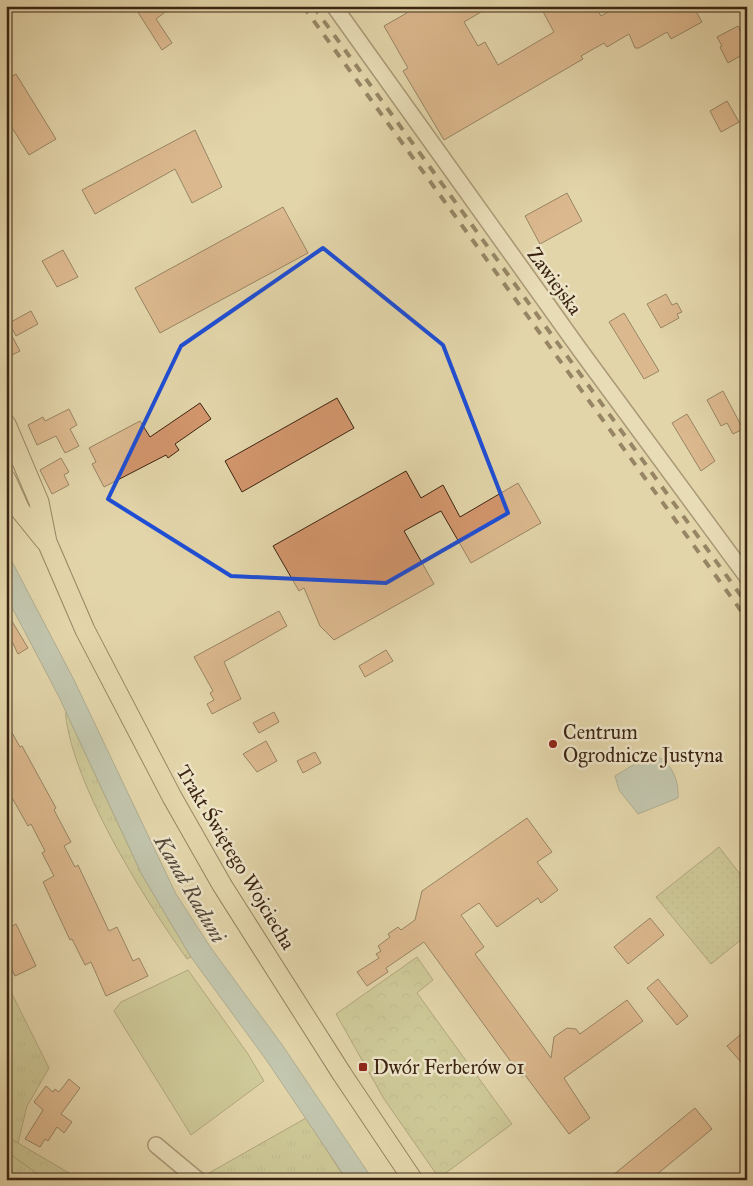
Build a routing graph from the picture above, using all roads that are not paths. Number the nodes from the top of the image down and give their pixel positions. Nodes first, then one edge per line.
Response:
1 (334, 6) edge
2 (6, 424) edge
3 (6, 479) edge
4 (47, 542) junction
5 (747, 577) edge
6 (156, 1145) dead end
7 (198, 1180) edge
8 (413, 1180) edge

1 - 5 street, Zawiejska
2 - 4 main road, Trakt Świętego Wojciecha
3 - 4 main road, Trakt Świętego Wojciecha
4 - 8 main road, Trakt Świętego Wojciecha
6 - 7 street

